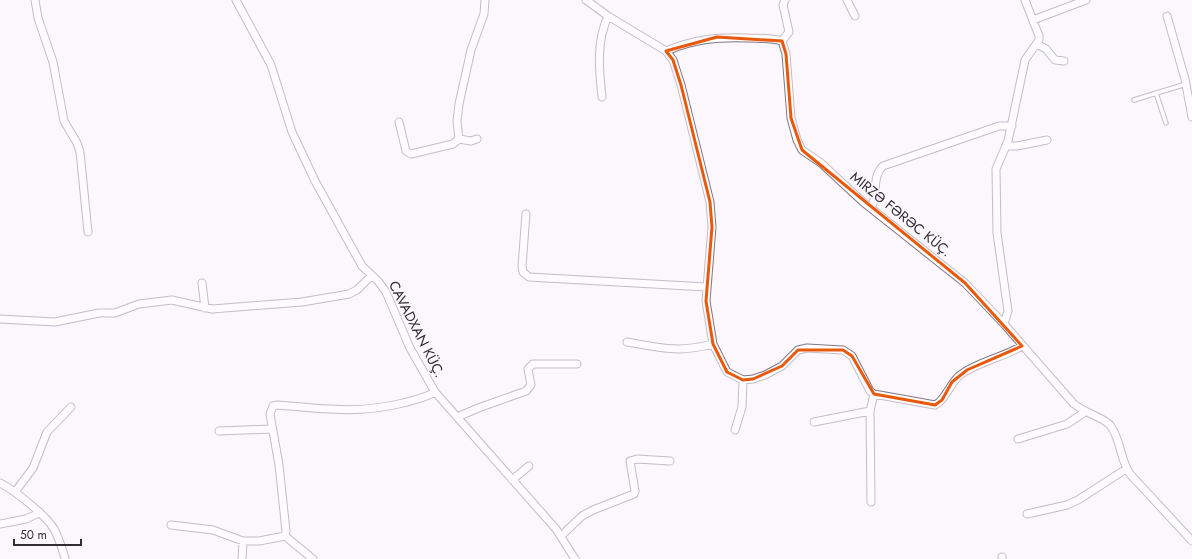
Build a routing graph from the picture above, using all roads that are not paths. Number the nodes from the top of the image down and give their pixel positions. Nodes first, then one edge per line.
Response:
1 (35, 0) edge
2 (236, 0) edge
3 (485, 0) edge
4 (586, 0) edge
5 (784, 0) edge
6 (847, 0) edge
7 (1025, 0) edge
8 (1086, 0) edge
9 (608, 16) junction
10 (855, 16) dead end
11 (1167, 16) dead end
12 (1033, 20) junction
13 (782, 41) junction
14 (1037, 44) junction
15 (666, 51) junction
16 (1064, 60) dead end
17 (1186, 84) junction
18 (1156, 93) junction
19 (1190, 95) edge
20 (602, 97) dead end
21 (1134, 100) dead end
22 (1192, 117) edge
23 (399, 122) dead end
24 (1166, 123) dead end
25 (1012, 126) junction
26 (459, 139) junction
27 (477, 139) dead end
28 (1047, 140) dead end
29 (1006, 146) junction
30 (871, 208) junction
31 (526, 214) dead end
32 (88, 232) dead end
33 (371, 276) junction
34 (202, 283) dead end
35 (706, 287) junction
36 (205, 308) junction
37 (0, 319) edge
38 (1004, 324) junction
39 (627, 342) dead end
40 (713, 344) junction
41 (1022, 346) junction
42 (577, 364) dead end
43 (743, 380) junction
44 (435, 392) junction
45 (874, 394) junction
46 (71, 407) dead end
47 (870, 411) junction
48 (1085, 412) junction
49 (457, 417) junction
50 (814, 422) dead end
51 (272, 428) junction
52 (735, 430) dead end
53 (219, 431) dead end
54 (1018, 439) dead end
55 (670, 461) dead end
56 (529, 466) dead end
57 (1126, 469) junction
58 (512, 480) junction
59 (0, 483) edge
60 (15, 492) junction
61 (871, 502) dead end
62 (39, 513) junction
63 (1027, 514) dead end
64 (0, 524) edge
65 (171, 525) dead end
66 (284, 536) junction
67 (561, 536) junction
68 (243, 541) junction
69 (1192, 541) edge
70 (65, 558) dead end
71 (242, 559) edge
72 (313, 559) edge
73 (575, 559) edge

1 - 32 street
2 - 33 street, CAVADXAN KÜÇ.
3 - 26 street
4 - 9 street
5 - 13 street
6 - 10 street
7 - 12 street
8 - 12 street
9 - 15 street
9 - 20 street
11 - 17 street
12 - 14 street
13 - 15 street
13 - 30 street, MIRZƏ FƏRƏC KÜÇ.
14 - 16 street
14 - 25 street
15 - 35 street
17 - 18 lane
17 - 19 street
18 - 21 lane
18 - 24 lane
19 - 22 street
23 - 26 street
25 - 29 street
25 - 30 street
26 - 27 street
28 - 29 street
29 - 38 street
30 - 38 street, MIRZƏ FƏRƏC KÜÇ.
31 - 35 street
33 - 36 street
33 - 44 street, CAVADXAN KÜÇ.
34 - 36 street
35 - 40 street
36 - 37 street
38 - 41 street, MIRZƏ FƏRƏC KÜÇ.
39 - 40 street
40 - 43 street
41 - 45 street
41 - 48 street, MIRZƏ FƏRƏC KÜÇ.
42 - 49 street
43 - 45 street
43 - 52 street
44 - 49 street, CAVADXAN KÜÇ.
44 - 51 street
45 - 47 street
46 - 60 street
47 - 50 street
47 - 61 street
48 - 54 street
48 - 57 street, MIRZƏ FƏRƏC KÜÇ.
49 - 58 street, CAVADXAN KÜÇ.
51 - 53 street
51 - 66 street
55 - 67 street
56 - 58 street
57 - 63 street
57 - 69 street, MIRZƏ FƏRƏC KÜÇ.
58 - 67 street, CAVADXAN KÜÇ.
59 - 60 street
60 - 62 street
62 - 64 street
62 - 70 street
65 - 68 street
66 - 68 street
66 - 72 street
67 - 73 street, CAVADXAN KÜÇ.
68 - 71 street

